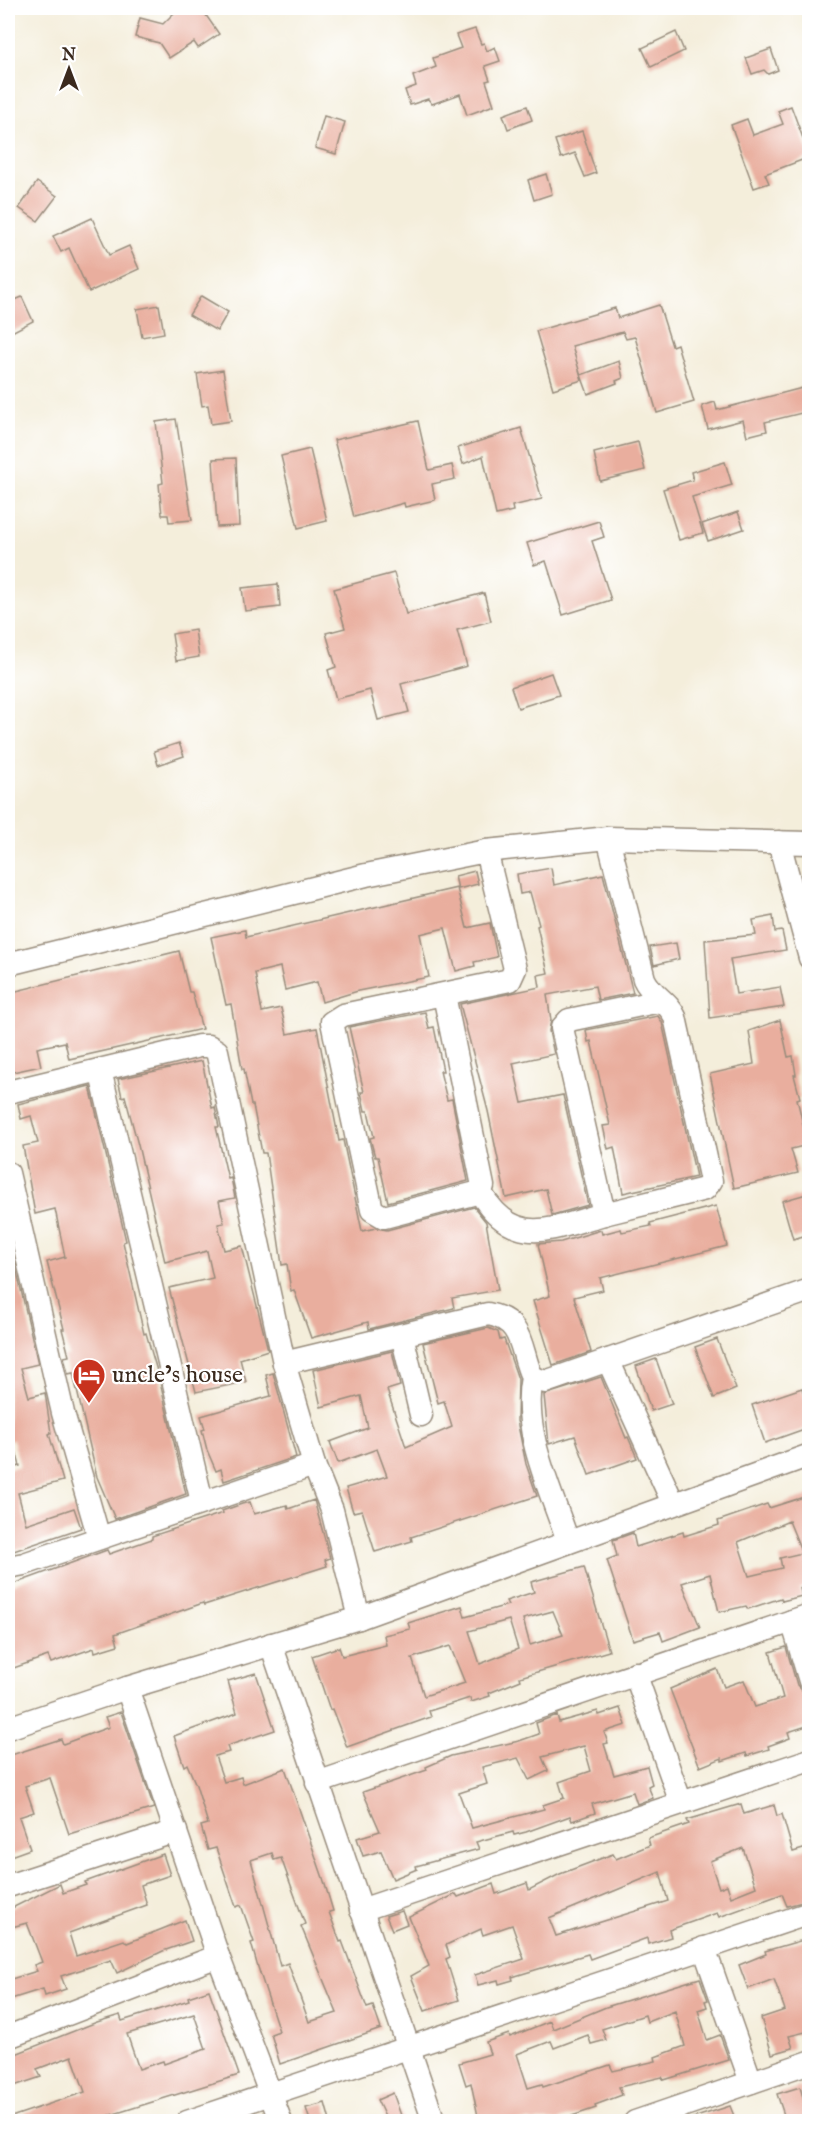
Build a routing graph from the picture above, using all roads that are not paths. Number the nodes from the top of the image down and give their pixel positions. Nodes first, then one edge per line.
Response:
1 (608, 838) junction
2 (778, 842) junction
3 (810, 843) edge
4 (486, 851) junction
5 (810, 958) edge
6 (8, 964) edge
7 (444, 995) junction
8 (660, 1001) junction
9 (100, 1070) junction
10 (8, 1092) edge
11 (8, 1173) edge
12 (480, 1192) junction
13 (604, 1214) junction
14 (810, 1290) edge
15 (402, 1335) junction
16 (608, 1360) junction
17 (284, 1363) junction
18 (532, 1377) junction
19 (421, 1415) dead end
20 (810, 1455) edge
21 (314, 1465) junction
22 (202, 1502) junction
23 (673, 1503) junction
24 (99, 1538) junction
25 (568, 1542) junction
26 (8, 1567) edge
27 (359, 1618) junction
28 (801, 1618) edge
29 (271, 1644) junction
30 (635, 1673) junction
31 (810, 1681) edge
32 (127, 1688) junction
33 (8, 1728) edge
34 (810, 1760) edge
35 (317, 1783) junction
36 (681, 1803) junction
37 (176, 1831) junction
38 (8, 1886) edge
39 (361, 1910) junction
40 (810, 1913) edge
41 (704, 1948) junction
42 (218, 1956) junction
43 (8, 2037) edge
44 (407, 2047) junction
45 (810, 2062) edge
46 (751, 2082) junction
47 (271, 2092) junction
48 (188, 2121) edge
49 (281, 2121) edge
50 (434, 2121) edge
51 (635, 2121) edge

1 - 2 street
1 - 4 street
1 - 8 street
2 - 3 street
2 - 5 street
4 - 6 street
4 - 7 street
7 - 12 street
7 - 12 street
8 - 13 street
8 - 13 street
9 - 10 street
9 - 17 street
9 - 22 street
11 - 24 street
12 - 13 street
14 - 16 street
15 - 17 street
15 - 18 street
15 - 19 street
16 - 18 street
16 - 23 street
17 - 21 street
18 - 25 street
20 - 23 street
21 - 22 street
21 - 27 street
22 - 24 street
23 - 25 street
24 - 26 street
25 - 27 street
27 - 29 street
28 - 30 street
28 - 31 street
29 - 32 street
29 - 35 street
30 - 35 street
30 - 36 street
32 - 33 street
32 - 37 street
34 - 36 street
35 - 39 street
36 - 39 street
37 - 38 street
37 - 42 street
39 - 44 street
40 - 41 street
41 - 44 street
41 - 46 street
42 - 43 street
42 - 47 street
44 - 47 street
44 - 50 street
45 - 46 street
46 - 51 street
47 - 48 street
47 - 49 street

